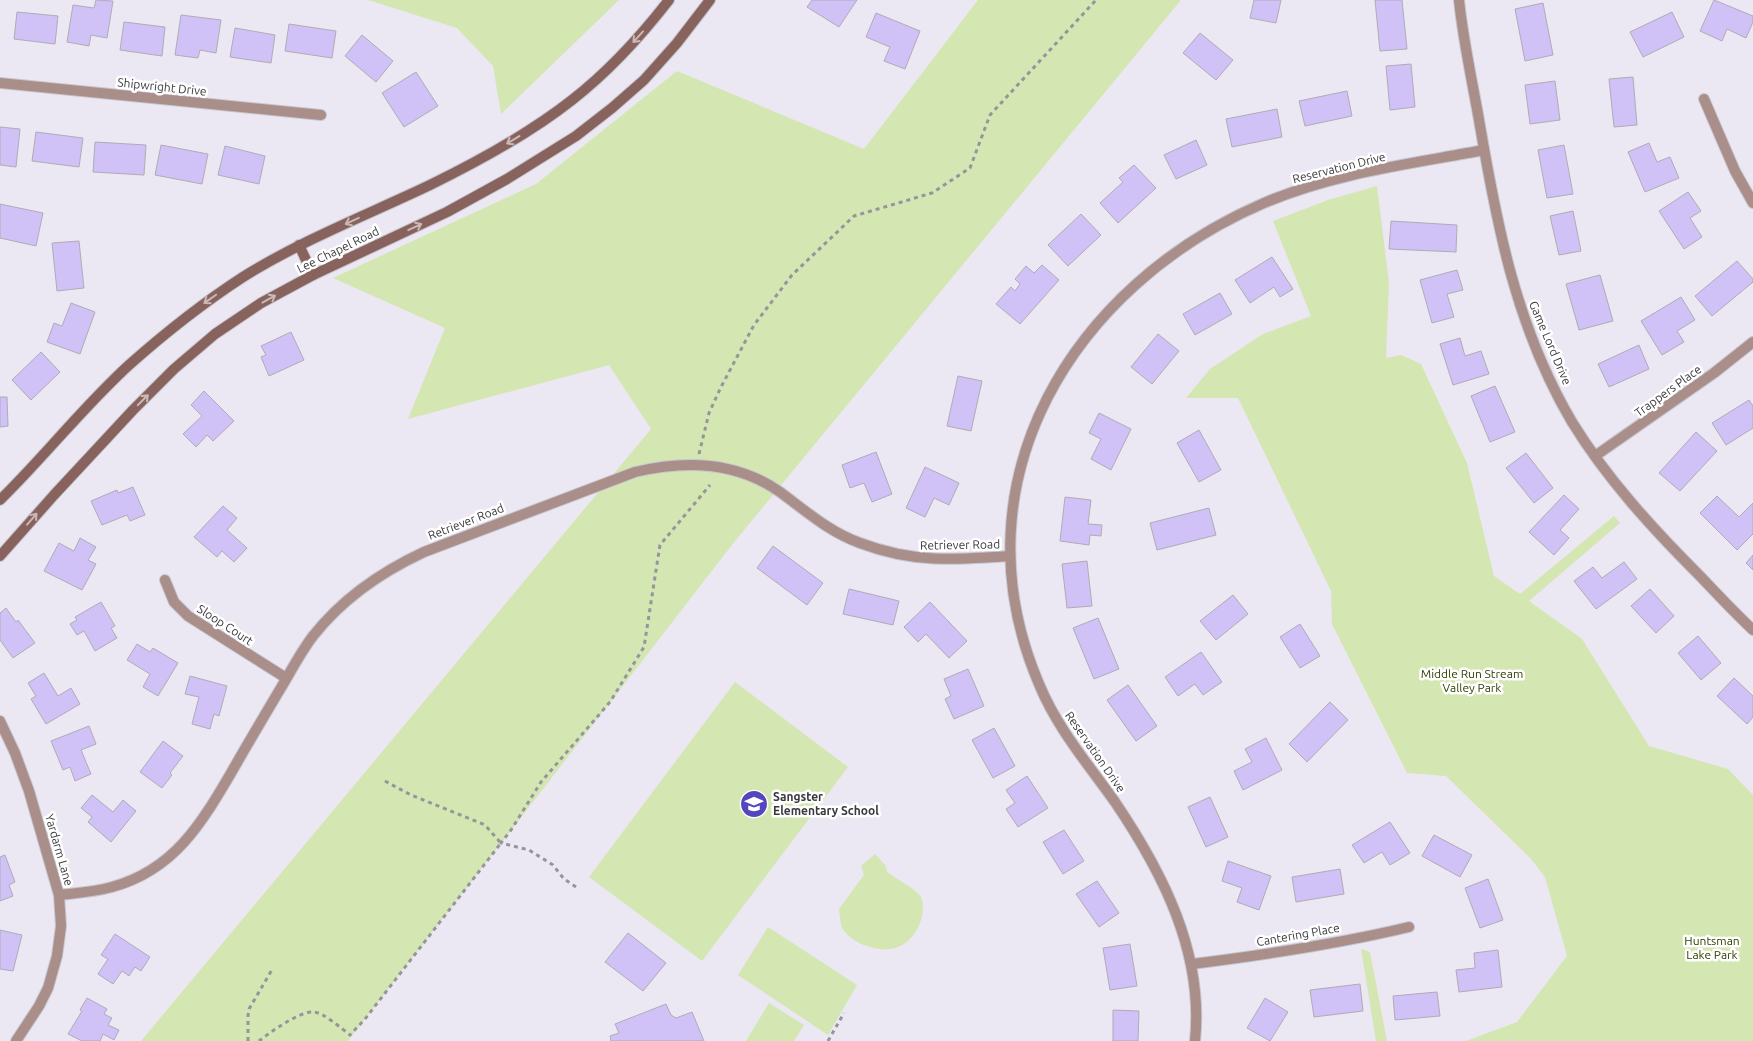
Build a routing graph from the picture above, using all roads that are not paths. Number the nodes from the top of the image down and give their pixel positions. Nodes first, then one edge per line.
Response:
1 (669, 0) edge
2 (710, 0) edge
3 (1459, 0) edge
4 (0, 83) edge
5 (1704, 99) dead end
6 (321, 115) dead end
7 (1484, 150) junction
8 (1753, 203) edge
9 (299, 245) junction
10 (313, 275) junction
11 (1753, 342) edge
12 (1595, 456) junction
13 (0, 500) edge
14 (0, 556) edge
15 (1009, 556) junction
16 (165, 580) dead end
17 (1753, 630) edge
18 (286, 678) junction
19 (0, 721) edge
20 (59, 894) junction
21 (1408, 927) dead end
22 (1192, 964) junction
23 (16, 1041) edge
24 (1195, 1041) edge

1 -> 9 main road, Lee Chapel Road
10 -> 2 main road, Lee Chapel Road
3 - 7 street, Game Lord Drive
4 - 6 street, Shipwright Drive
5 - 8 street
7 - 12 street, Game Lord Drive
7 - 15 street, Reservation Drive
9 - 10 main road
9 -> 13 main road, Lee Chapel Road
14 -> 10 main road, Lee Chapel Road
11 - 12 street, Trappers Place
12 - 17 street, Game Lord Drive
15 - 18 street, Retriever Road
15 - 22 street, Reservation Drive
16 - 18 street, Sloop Court
18 - 20 street, Retriever Road
19 - 20 street, Yardarm Lane
20 - 23 street, Yardarm Lane
21 - 22 street, Cantering Place
22 - 24 street, Reservation Drive

